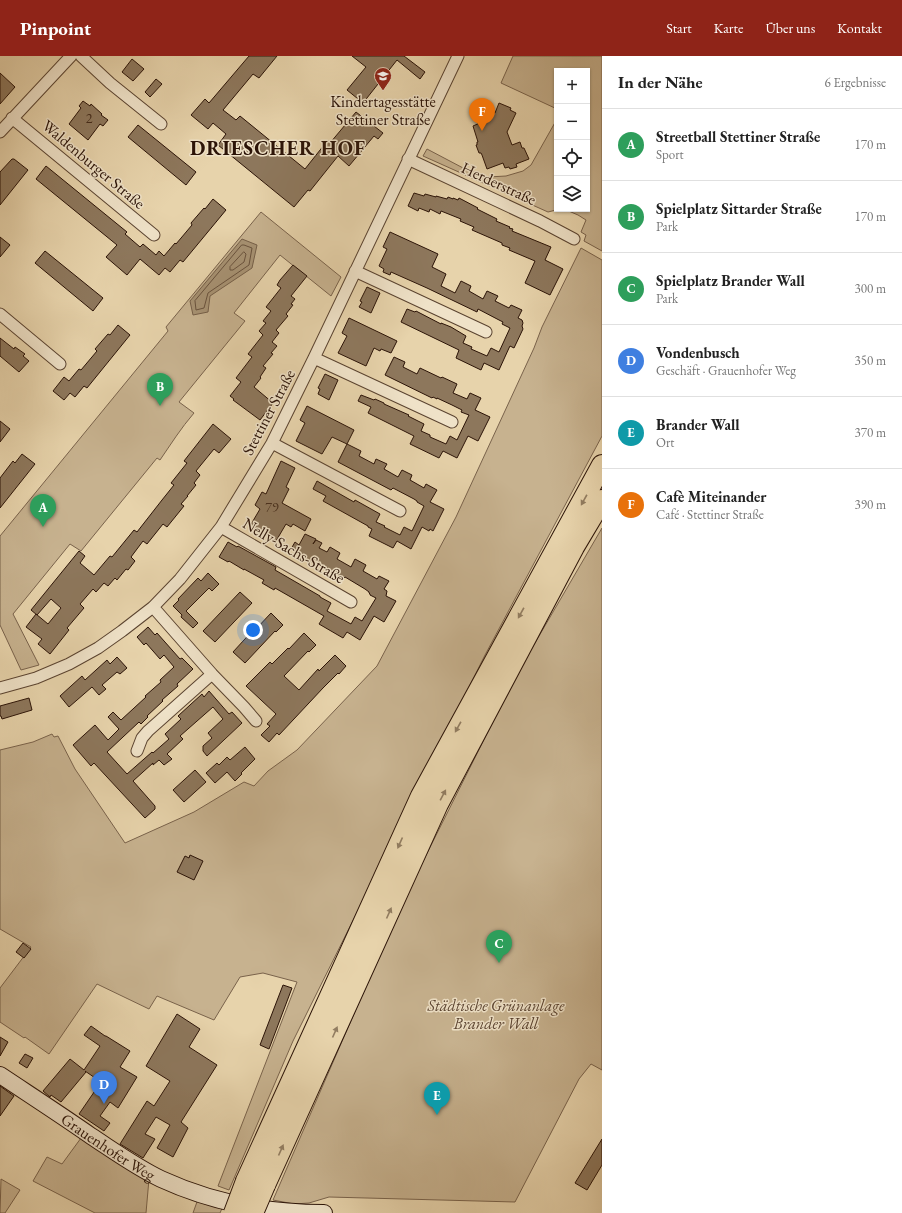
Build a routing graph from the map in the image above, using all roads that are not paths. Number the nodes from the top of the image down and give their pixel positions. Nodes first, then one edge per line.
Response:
1 (71, 56) edge
2 (81, 56) edge
3 (458, 56) edge
4 (12, 118) junction
5 (161, 124) dead end
6 (0, 132) edge
7 (408, 159) junction
8 (154, 235) dead end
9 (574, 239) dead end
10 (355, 271) junction
11 (0, 314) edge
12 (486, 332) dead end
13 (314, 358) junction
14 (60, 364) dead end
15 (452, 422) dead end
16 (272, 443) junction
17 (602, 465) edge
18 (602, 500) edge
19 (400, 511) dead end
20 (222, 526) junction
21 (351, 602) dead end
22 (153, 607) junction
23 (212, 674) junction
24 (0, 688) edge
25 (256, 721) dead end
26 (137, 751) dead end
27 (0, 1075) edge
28 (256, 1183) junction
29 (230, 1207) edge
30 (253, 1213) edge
31 (324, 1213) edge

1 - 4 street
2 - 5 street
3 - 7 street, Stettiner Straße
4 - 6 street
4 - 8 street, Waldenburger Straße
7 - 9 street, Herderstraße
7 - 10 street, Stettiner Straße
10 - 12 street
10 - 13 street, Stettiner Straße
11 - 14 street
13 - 15 street
13 - 16 street, Stettiner Straße
16 - 19 street
16 - 20 street, Stettiner Straße
17 -> 28 highway
28 -> 18 highway
20 - 21 street, Nelly-Sachs-Straße
20 - 22 street, Stettiner Straße
22 - 23 street
22 - 24 street, Stettiner Straße
23 - 25 street
23 - 26 street
27 - 29 street, Grauenhofer Weg
28 - 29 highway, bridge
28 - 30 highway, bridge
29 - 31 street, Grauenhofer Weg

